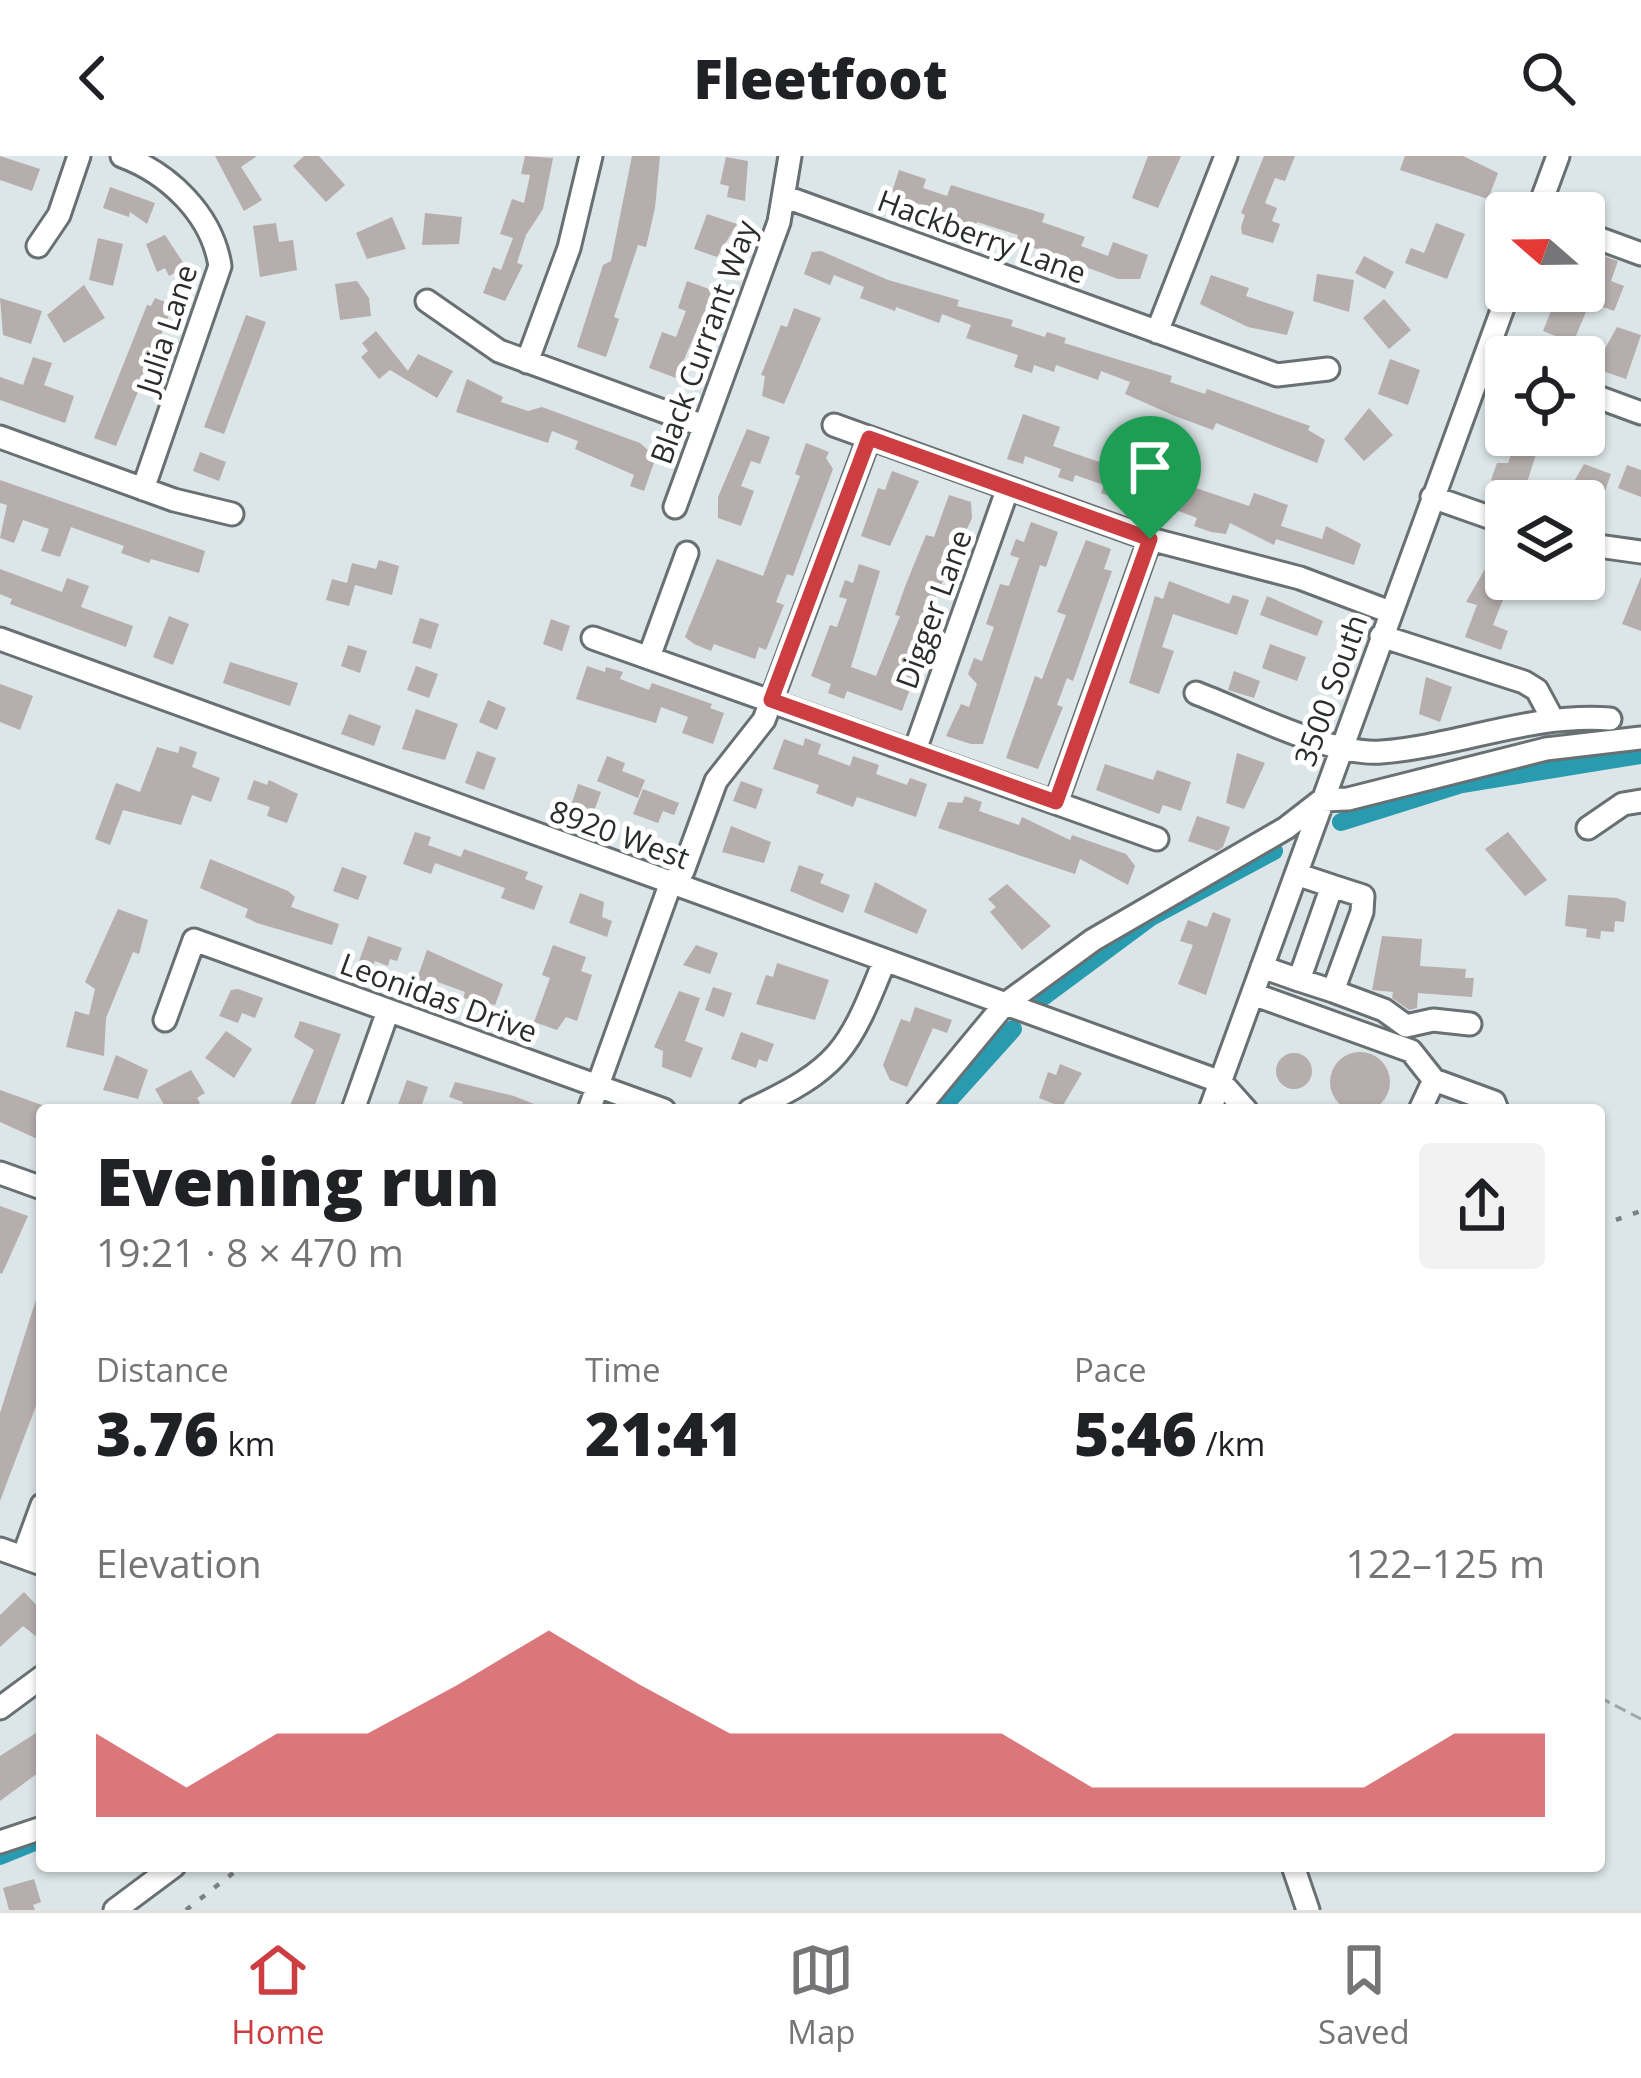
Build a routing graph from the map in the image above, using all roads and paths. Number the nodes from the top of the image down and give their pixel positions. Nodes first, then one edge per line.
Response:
1 (80, 156) edge
2 (122, 156) edge
3 (591, 156) edge
4 (790, 156) edge
5 (1226, 156) edge
6 (1558, 156) edge
7 (1545, 192) edge
8 (786, 197) junction
9 (1605, 241) edge
10 (38, 246) dead end
11 (1641, 254) edge
12 (427, 301) dead end
13 (1156, 332) junction
14 (527, 362) junction
15 (1328, 369) dead end
16 (1485, 382) edge
17 (1605, 400) edge
18 (1641, 413) edge
19 (834, 425) dead end
20 (704, 426) junction
21 (0, 437) edge
22 (869, 438) junction
23 (1008, 488) junction
24 (143, 489) junction
25 (1432, 496) junction
26 (675, 507) dead end
27 (232, 514) dead end
28 (1485, 515) edge
29 (1150, 539) junction
30 (1605, 547) edge
31 (1641, 552) edge
32 (687, 553) dead end
33 (1390, 612) junction
34 (1382, 636) junction
35 (593, 638) dead end
36 (0, 639) edge
37 (649, 657) junction
38 (1196, 693) dead end
39 (771, 700) junction
40 (1552, 718) junction
41 (1610, 719) dead end
42 (1641, 738) edge
43 (1341, 746) junction
44 (915, 750) junction
45 (1641, 801) edge
46 (1056, 802) junction
47 (1321, 803) junction
48 (1588, 828) dead end
49 (1156, 839) dead end
50 (1296, 874) junction
51 (670, 885) junction
52 (1332, 886) junction
53 (884, 962) junction
54 (1262, 967) junction
55 (1299, 980) junction
56 (1333, 991) junction
57 (1252, 994) junction
58 (1020, 1010) junction
59 (388, 1011) junction
60 (165, 1020) dead end
61 (1470, 1024) dead end
62 (1434, 1080) junction
63 (1221, 1082) junction
64 (598, 1086) junction
65 (355, 1104) edge
66 (591, 1104) edge
67 (648, 1104) edge
68 (762, 1104) edge
69 (922, 1104) edge
70 (1212, 1104) edge
71 (1241, 1104) edge
72 (1423, 1104) edge
73 (1495, 1104) edge
74 (0, 1173) edge
75 (36, 1186) edge
76 (0, 1549) edge
77 (32, 1561) edge
78 (36, 1681) edge
79 (1605, 1702) edge
80 (0, 1708) edge
81 (1641, 1719) edge
82 (36, 1830) edge
83 (0, 1842) edge
84 (166, 1872) edge
85 (1296, 1872) edge
86 (115, 1910) edge
87 (1308, 1910) edge

1 - 10 street
2 - 24 street, Julia Lane
3 - 14 street
4 - 8 street, Black Currant Way
5 - 13 street
6 - 7 street
8 - 13 street, Hackberry Lane
8 - 20 street, Black Currant Way
9 - 11 street
12 - 14 street
13 - 15 street, Hackberry Lane
14 - 20 street
16 - 25 street, 3500 South
17 - 18 street
19 - 22 street
20 - 26 street, Black Currant Way
21 - 24 street
22 - 23 street
22 - 39 street
23 - 29 street
23 - 44 street, Digger Lane
24 - 27 street
25 - 28 street
25 - 33 street, 3500 South
29 - 33 street
29 - 46 street
30 - 31 street
32 - 37 street
33 - 34 street, 3500 South
34 - 40 street
34 - 43 street, 3500 South
35 - 37 street
36 - 51 street, 8920 West
37 - 39 street
38 - 43 street
39 - 44 street
39 - 51 street
40 - 41 street
40 - 43 street
42 - 47 street
43 - 47 street, 3500 South
44 - 46 street
45 - 48 street
46 - 49 street
47 - 50 street, 3500 South
47 - 58 street
50 - 52 street
50 - 54 street, 3500 South
51 - 53 street, 8920 West
51 - 64 street
52 - 55 street
52 - 56 street
53 - 58 street, 8920 West
53 - 68 street
54 - 55 street
54 - 57 street, 3500 South
55 - 56 street
56 - 61 street
57 - 62 street
57 - 63 street, 3500 South
58 - 63 street, 8920 West
58 - 69 street
59 - 60 street, Leonidas Drive
59 - 64 street, Leonidas Drive
59 - 65 street
62 - 72 street
62 - 73 street
63 - 70 street, 3500 South
63 - 71 street
64 - 66 street
64 - 67 street, Leonidas Drive
74 - 75 street
76 - 77 street
78 - 80 street
79 - 81 path
82 - 83 street
84 - 86 street
85 - 87 street

